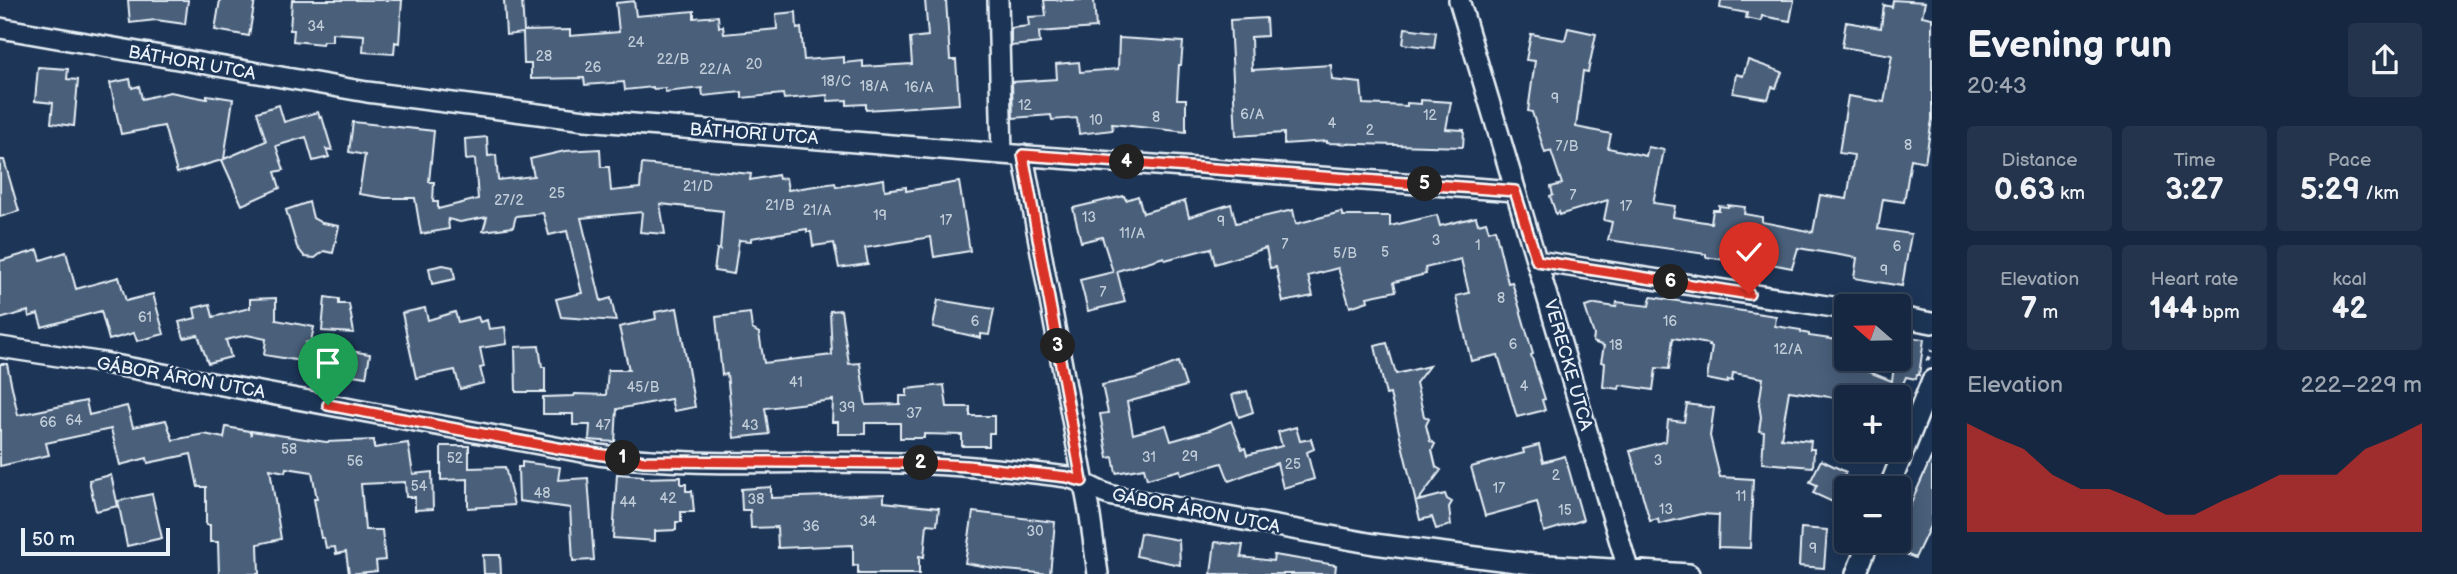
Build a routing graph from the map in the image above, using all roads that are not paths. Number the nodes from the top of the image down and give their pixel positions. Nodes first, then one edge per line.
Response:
1 (998, 0) edge
2 (1460, 0) edge
3 (0, 28) edge
4 (1002, 154) junction
5 (1023, 155) junction
6 (1515, 191) junction
7 (1537, 261) junction
8 (1834, 307) edge
9 (1911, 318) edge
10 (1932, 319) edge
11 (0, 347) edge
12 (1932, 380) edge
13 (1894, 476) edge
14 (1082, 481) junction
15 (1864, 553) edge
16 (1628, 569) junction
17 (1665, 573) edge
18 (1098, 574) edge
19 (1689, 574) edge
20 (1856, 574) edge

1 - 4 street
2 - 6 street, VERECKE UTCA
3 - 4 street, BÁTHORI UTCA
4 - 5 street, BÁTHORI UTCA
5 - 6 street, BÁTHORI UTCA
5 - 14 street
6 - 7 street, VERECKE UTCA
7 - 8 street
7 - 16 street, VERECKE UTCA
9 - 10 street
11 - 14 street, GÁBOR ÁRON UTCA
12 - 13 street
14 - 16 street, GÁBOR ÁRON UTCA
14 - 18 street
15 - 20 street
16 - 17 street, GÁBOR ÁRON UTCA
17 - 19 street, GÁBOR ÁRON UTCA

